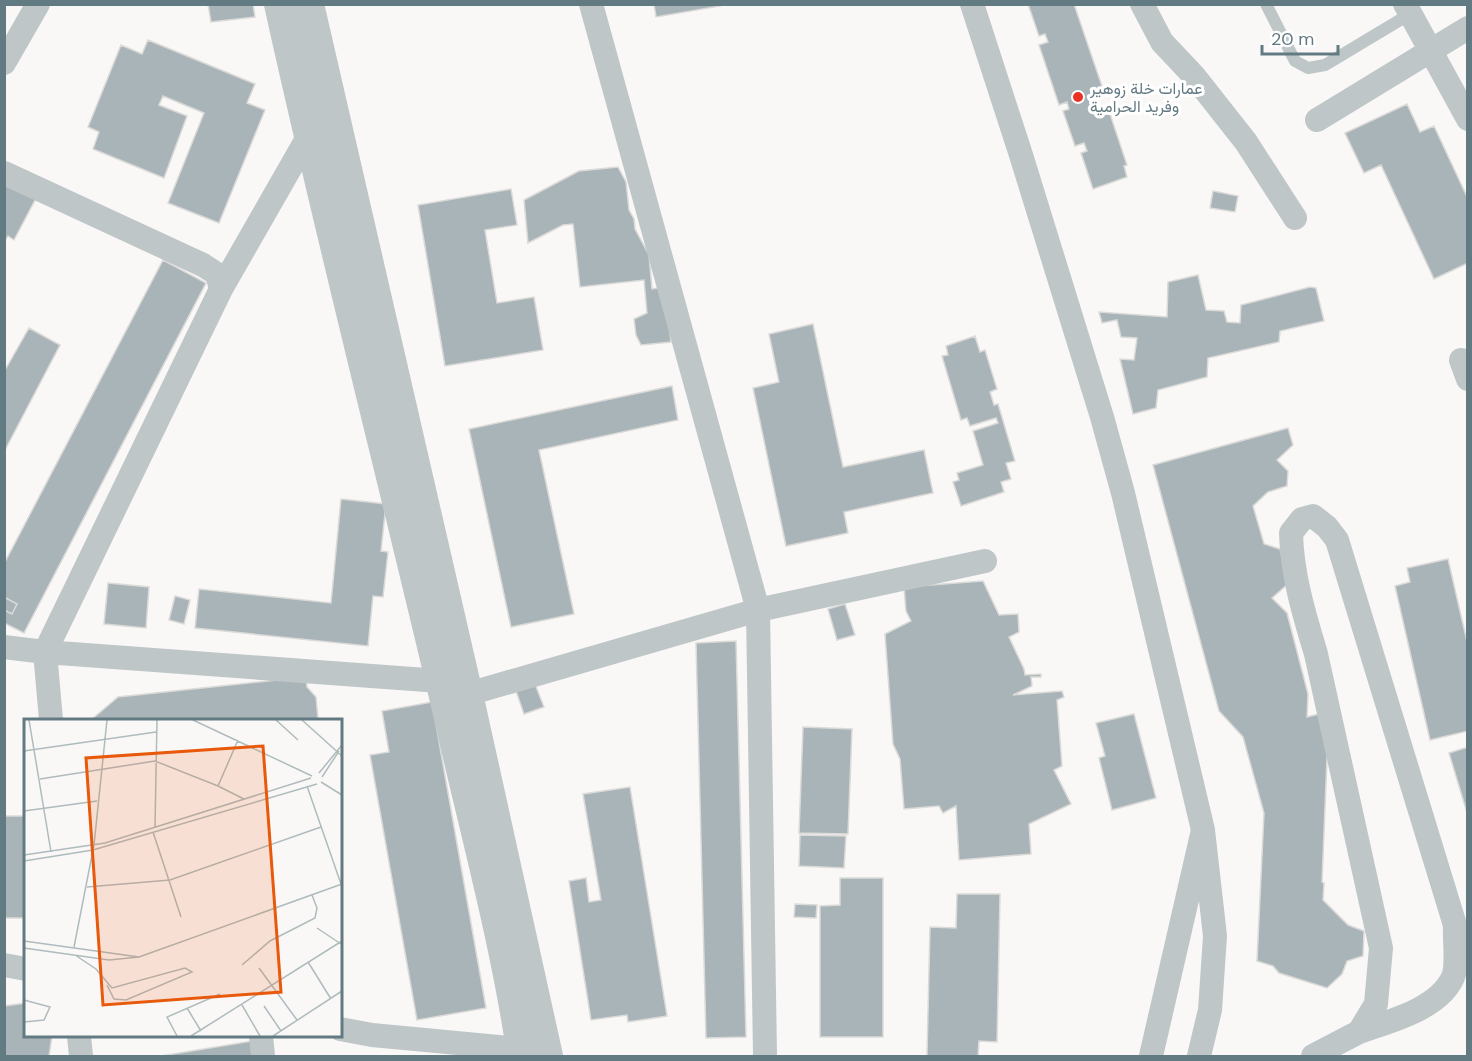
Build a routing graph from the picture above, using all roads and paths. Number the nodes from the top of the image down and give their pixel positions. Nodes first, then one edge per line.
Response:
1 (38, 4) edge
2 (279, 4) edge
3 (309, 4) edge
4 (591, 4) edge
5 (972, 4) edge
6 (1142, 4) edge
7 (1266, 4) edge
8 (1407, 9) edge
9 (1467, 28) edge
10 (1431, 52) junction
11 (4, 63) edge
12 (1467, 119) edge
13 (1317, 120) dead end
14 (308, 137) junction
15 (4, 173) edge
16 (1295, 218) dead end
17 (221, 290) junction
18 (985, 561) dead end
19 (758, 610) junction
20 (4, 647) edge
21 (45, 652) junction
22 (440, 681) junction
23 (468, 694) junction
24 (51, 719) edge
25 (1203, 830) junction
26 (4, 965) edge
27 (24, 969) edge
28 (342, 1029) edge
29 (1359, 1032) junction
30 (79, 1037) edge
31 (261, 1037) edge
32 (533, 1055) edge
33 (81, 1056) edge
34 (263, 1056) edge
35 (765, 1056) edge
36 (1151, 1056) edge
37 (1199, 1056) edge
38 (1313, 1056) edge

1 - 11 street
2 - 14 street
3 - 23 street
4 - 19 street
5 - 25 street
6 - 16 street
7 - 8 lane
8 - 10 street
9 - 10 street
10 - 12 street
10 - 13 street
14 - 17 street
14 - 22 street
15 - 17 street
17 - 21 street
18 - 19 street
19 - 23 street
19 - 35 street
20 - 21 street
21 - 22 street
21 - 24 street
22 - 32 street
23 - 32 street
25 - 36 street
25 - 37 street
26 - 27 street
28 - 32 street
29 - 29 street
29 - 38 street
30 - 33 street
31 - 34 street

